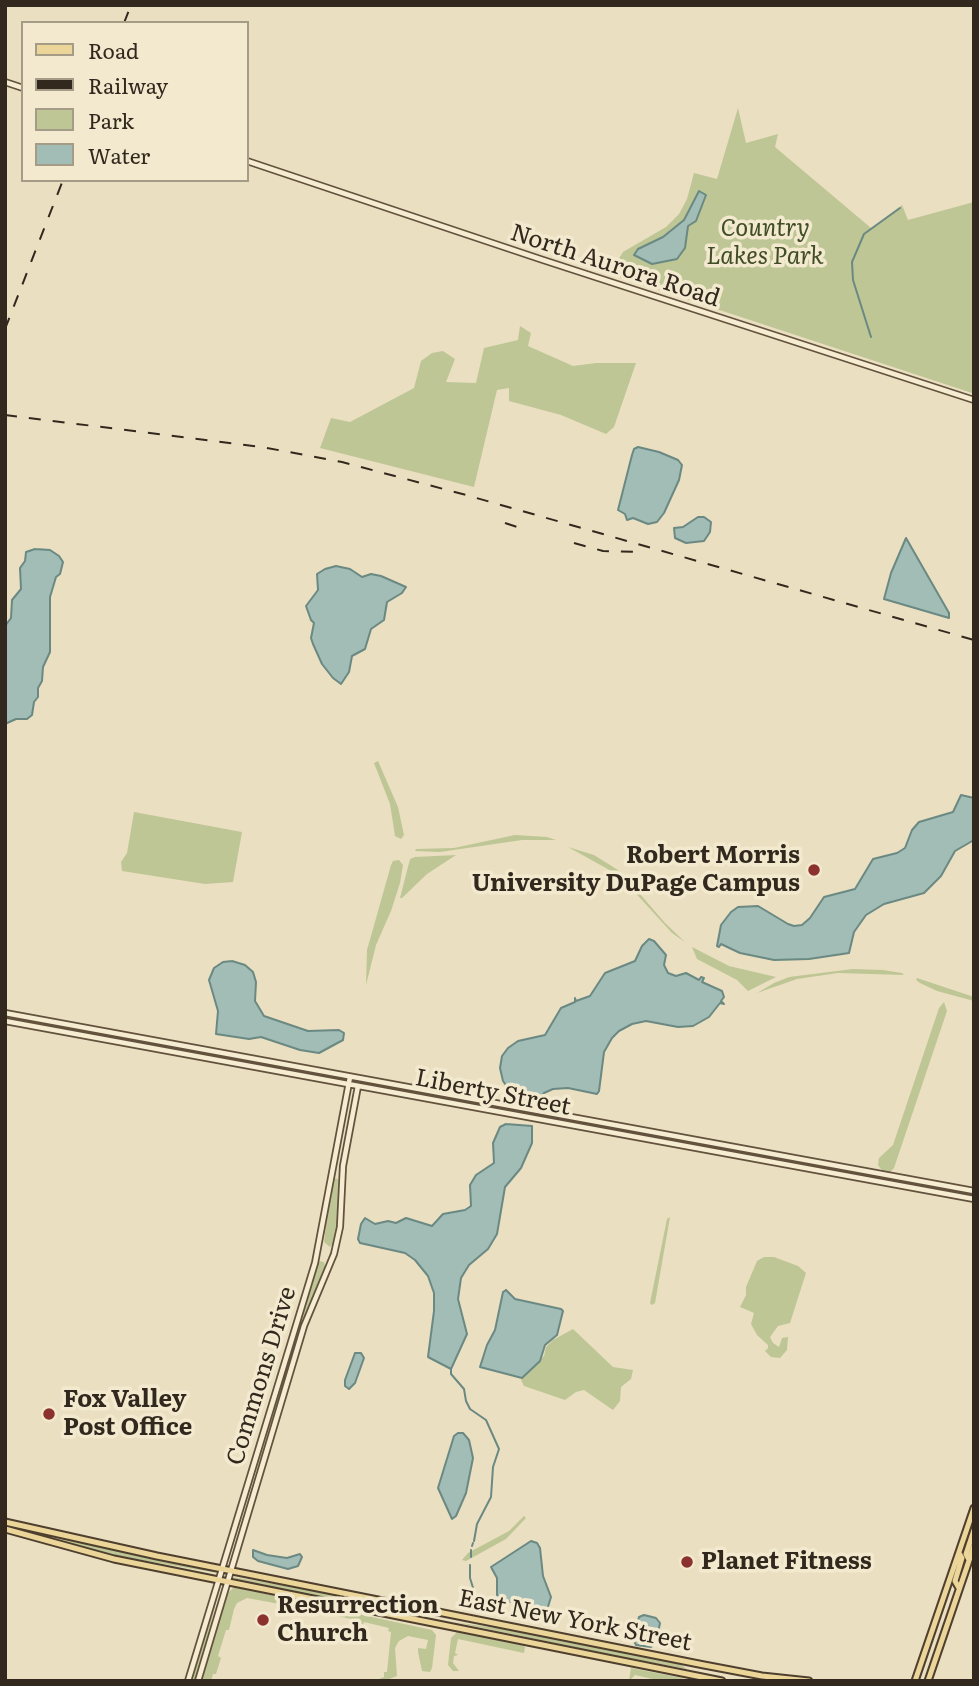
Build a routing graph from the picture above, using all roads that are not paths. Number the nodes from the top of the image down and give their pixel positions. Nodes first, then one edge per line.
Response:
1 (248, 161) edge
2 (974, 400) edge
3 (5, 1013) edge
4 (5, 1021) edge
5 (350, 1077) junction
6 (359, 1079) junction
7 (349, 1084) junction
8 (358, 1086) junction
9 (974, 1191) edge
10 (974, 1199) edge
11 (973, 1511) edge
12 (5, 1522) edge
13 (5, 1529) edge
14 (974, 1530) edge
15 (974, 1546) edge
16 (959, 1553) junction
17 (969, 1560) junction
18 (222, 1569) junction
19 (231, 1570) junction
20 (218, 1580) junction
21 (228, 1582) junction
22 (959, 1588) junction
23 (915, 1679) edge
24 (188, 1681) edge
25 (198, 1681) edge
26 (722, 1681) edge
27 (809, 1681) edge
28 (928, 1681) edge

1 - 2 street, North Aurora Road
3 - 5 street, Liberty Street
4 - 7 street, Liberty Street
5 - 6 street, Liberty Street
5 - 7 street, Commons Drive
6 - 8 street, Commons Drive
6 - 9 street, Liberty Street
7 - 8 street, Liberty Street
7 - 18 street, Commons Drive
8 - 10 street, Liberty Street
8 - 19 street, Commons Drive
11 - 16 main road
12 - 18 main road, East New York Street
13 - 20 main road, East New York Street
14 - 17 main road
15 - 17 main road
16 - 22 main road
16 - 23 main road
17 - 22 main road
18 - 19 main road, East New York Street
18 - 20 street, Commons Drive
19 - 21 street, Commons Drive
19 - 27 main road, East New York Street
20 - 21 main road, East New York Street
20 - 24 street, Commons Drive
21 - 25 street, Commons Drive
21 - 26 main road, East New York Street
22 - 28 main road

